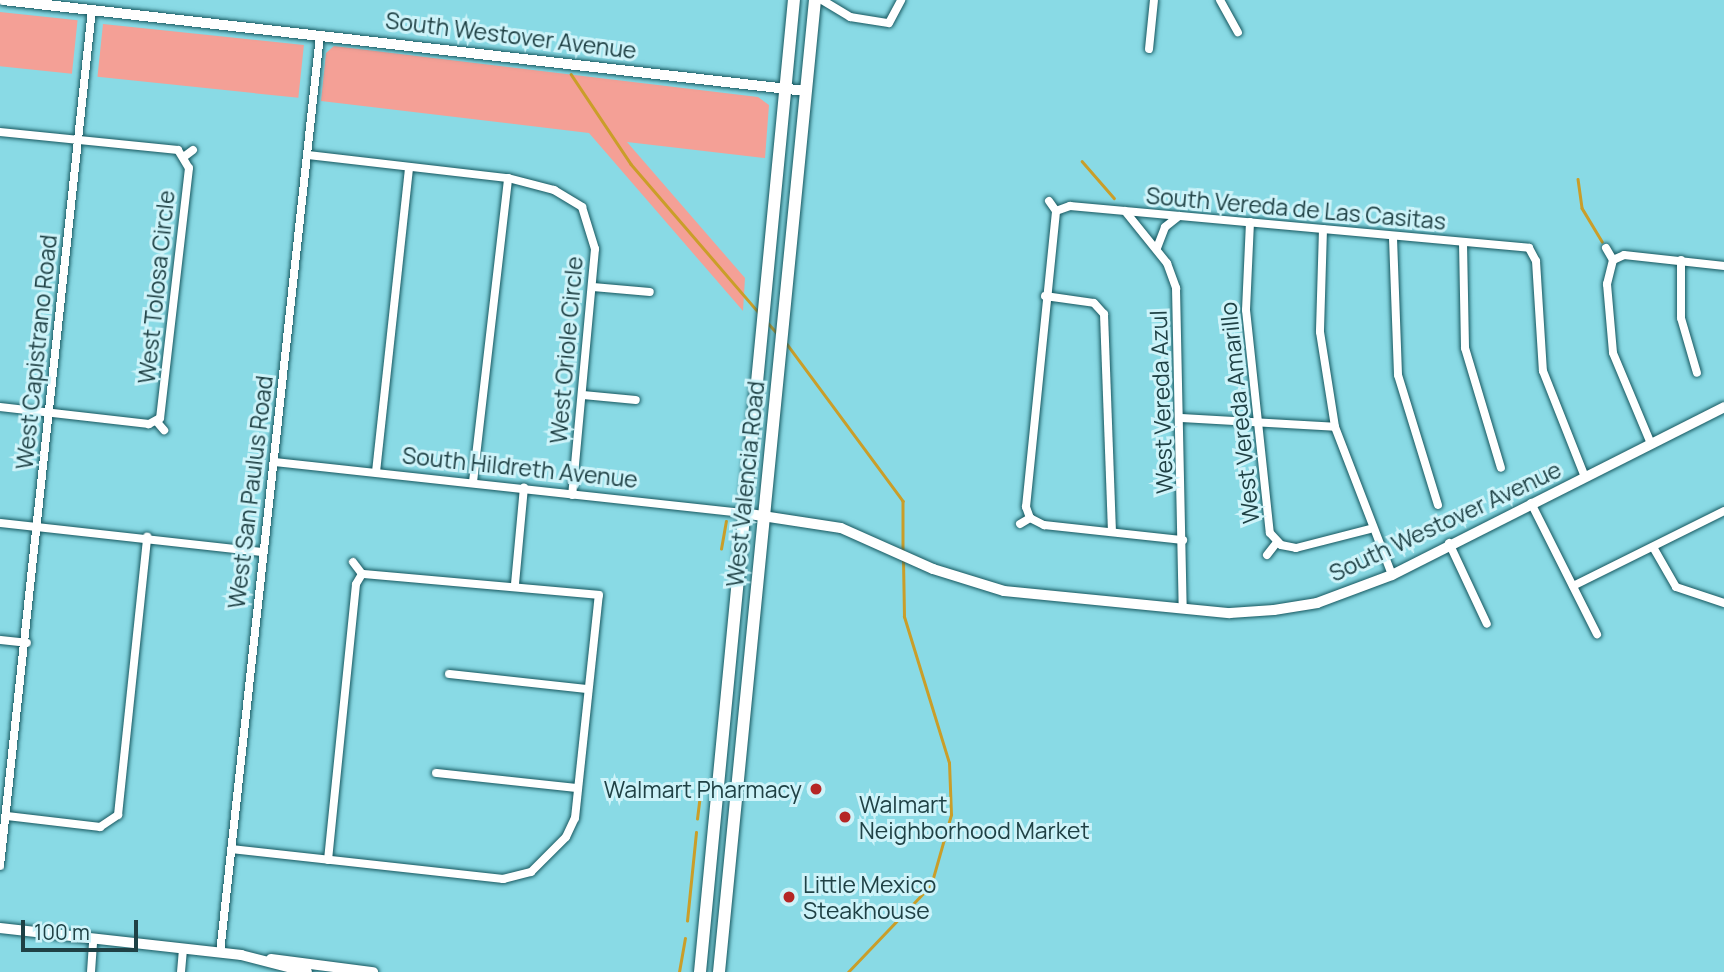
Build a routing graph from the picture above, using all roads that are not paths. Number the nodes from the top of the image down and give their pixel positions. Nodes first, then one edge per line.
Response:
1 (3, 0) edge
2 (794, 0) edge
3 (815, 0) edge
4 (822, 0) edge
5 (901, 0) edge
6 (1154, 0) edge
7 (1220, 0) edge
8 (92, 9) junction
9 (1238, 33) dead end
10 (320, 35) junction
11 (1149, 49) dead end
12 (786, 88) junction
13 (805, 91) junction
14 (0, 132) edge
15 (79, 141) junction
16 (193, 150) dead end
17 (308, 155) junction
18 (184, 156) junction
19 (408, 169) junction
20 (508, 178) junction
21 (1049, 201) dead end
22 (1056, 211) junction
23 (1125, 211) junction
24 (1180, 216) junction
25 (1250, 222) junction
26 (1323, 229) junction
27 (1392, 238) junction
28 (1463, 243) junction
29 (1157, 248) junction
30 (1606, 248) dead end
31 (1613, 260) junction
32 (1681, 260) junction
33 (1724, 266) edge
34 (593, 287) junction
35 (650, 292) dead end
36 (1045, 296) junction
37 (1697, 373) dead end
38 (583, 395) junction
39 (636, 400) dead end
40 (0, 407) edge
41 (1724, 407) edge
42 (49, 413) junction
43 (1181, 418) junction
44 (1259, 420) junction
45 (157, 422) junction
46 (1335, 428) junction
47 (164, 430) dead end
48 (1651, 444) junction
49 (274, 462) junction
50 (1501, 468) dead end
51 (376, 472) junction
52 (1585, 477) junction
53 (473, 482) junction
54 (524, 487) junction
55 (572, 495) junction
56 (1531, 503) junction
57 (1438, 505) dead end
58 (1724, 511) edge
59 (743, 513) junction
60 (762, 515) junction
61 (1030, 518) junction
62 (0, 523) edge
63 (1020, 524) dead end
64 (36, 527) junction
65 (1370, 528) junction
66 (1112, 531) junction
67 (147, 537) junction
68 (1183, 540) junction
69 (1277, 542) junction
70 (1449, 543) junction
71 (1653, 547) junction
72 (262, 552) junction
73 (1267, 555) dead end
74 (353, 562) dead end
75 (362, 573) junction
76 (1392, 575) junction
77 (514, 584) junction
78 (1573, 586) junction
79 (1724, 604) edge
80 (1183, 609) junction
81 (1487, 624) dead end
82 (1597, 634) dead end
83 (0, 640) edge
84 (27, 643) junction
85 (449, 674) dead end
86 (587, 689) junction
87 (718, 767) junction
88 (737, 772) junction
89 (436, 773) dead end
90 (577, 788) junction
91 (7, 816) junction
92 (231, 849) junction
93 (328, 860) junction
94 (0, 866) edge
95 (0, 928) edge
96 (93, 941) junction
97 (183, 950) junction
98 (220, 953) junction
99 (262, 959) junction
100 (361, 971) edge
101 (91, 972) edge
102 (181, 972) edge
103 (307, 972) edge
104 (373, 972) edge
105 (700, 972) edge
106 (719, 972) edge

1 - 8 street, South Westover Avenue
2 - 12 main road, West Valencia Road
3 - 13 main road, West Valencia Road
4 - 5 street
6 - 11 street
7 - 9 street
8 - 10 street, South Westover Avenue
8 - 15 street, West Capistrano Road
10 - 12 street, South Westover Avenue
10 - 17 street, West San Paulus Road
12 - 13 street, South Westover Avenue
12 - 59 main road, West Valencia Road
13 - 60 main road, West Valencia Road
14 - 15 street
15 - 18 street
15 - 42 street, West Capistrano Road
16 - 18 street
17 - 19 street, West Oriole Circle
17 - 49 street, West San Paulus Road
18 - 45 street, West Tolosa Circle
19 - 20 street, West Oriole Circle
19 - 51 street
20 - 34 street, West Oriole Circle
20 - 53 street
21 - 22 street
22 - 23 street, South Vereda de Las Casitas
22 - 36 street
23 - 24 street, South Vereda de Las Casitas
23 - 29 street, West Vereda Azul
24 - 25 street, South Vereda de Las Casitas
24 - 29 street
25 - 26 street, South Vereda de Las Casitas
25 - 44 street, West Vereda Amarillo
26 - 27 street, South Vereda de Las Casitas
26 - 46 street
27 - 28 street, South Vereda de Las Casitas
27 - 57 street
28 - 50 street
28 - 52 street, South Vereda de Las Casitas
29 - 43 street, West Vereda Azul
30 - 31 street
31 - 32 street
31 - 48 street
32 - 33 street
32 - 37 street
34 - 35 street
34 - 38 street, West Oriole Circle
36 - 61 street
36 - 66 street
38 - 39 street
38 - 55 street, West Oriole Circle
40 - 42 street
41 - 48 street, South Westover Avenue
42 - 45 street
42 - 64 street, West Capistrano Road
43 - 44 street
43 - 68 street, West Vereda Azul
44 - 46 street
44 - 69 street, West Vereda Amarillo
45 - 47 street
46 - 65 street
48 - 52 street, South Westover Avenue
49 - 51 street, South Hildreth Avenue
49 - 72 street, West San Paulus Road
51 - 53 street, South Hildreth Avenue
52 - 56 street, South Westover Avenue
53 - 54 street, South Hildreth Avenue
54 - 55 street, South Hildreth Avenue
54 - 77 street
55 - 59 street, South Hildreth Avenue
56 - 70 street, South Westover Avenue
56 - 78 street
58 - 71 street
59 - 60 street, South Hildreth Avenue
59 - 87 main road, West Valencia Road
60 - 80 street, South Westover Avenue
60 - 88 main road, West Valencia Road
61 - 63 street
61 - 66 street
62 - 64 street
64 - 67 street
64 - 84 street, West Capistrano Road
65 - 69 street, West Vereda Amarillo
65 - 76 street
66 - 68 street
67 - 72 street
67 - 91 street
68 - 80 street, West Vereda Azul
69 - 73 street
70 - 76 street, South Westover Avenue
70 - 81 street
71 - 78 street
71 - 79 street
72 - 92 street, West San Paulus Road
74 - 75 street
75 - 77 street
75 - 93 street
76 - 80 street, South Westover Avenue
77 - 86 street
78 - 82 street
83 - 84 street
84 - 91 street, West Capistrano Road
85 - 86 street
86 - 90 street
87 - 88 main road
87 - 105 main road, West Valencia Road
88 - 106 main road, West Valencia Road
89 - 90 street
90 - 93 street
91 - 94 street, West Capistrano Road
92 - 93 street
92 - 98 street, West San Paulus Road
95 - 96 street
96 - 97 street
96 - 101 street
97 - 98 street
97 - 102 street
98 - 99 street
99 - 100 street
99 - 103 street
100 - 104 street

